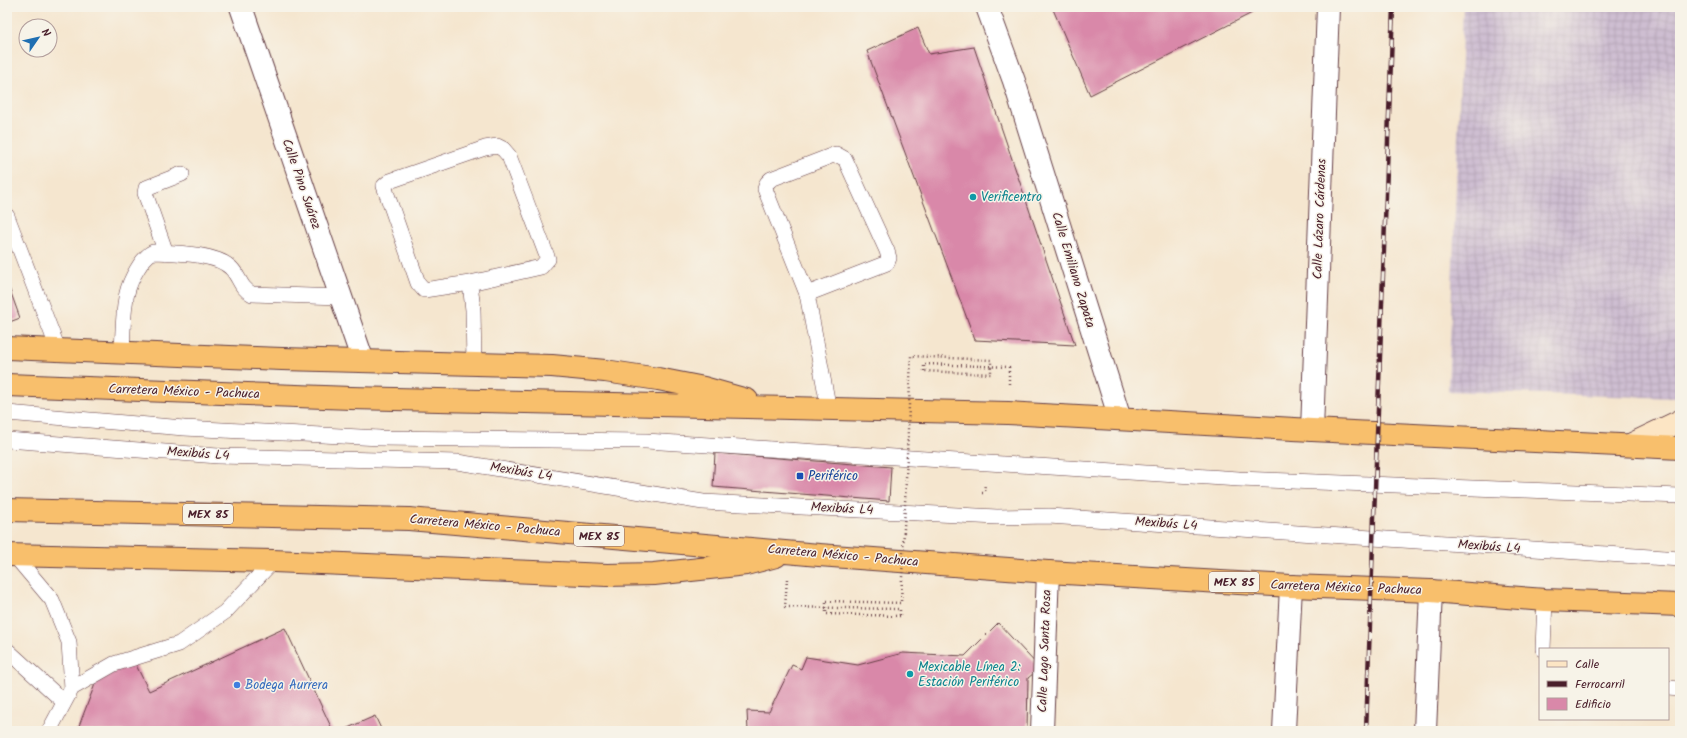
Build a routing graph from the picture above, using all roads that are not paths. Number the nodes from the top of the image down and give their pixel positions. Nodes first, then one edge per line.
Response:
1 (240, 7) edge
2 (987, 7) edge
3 (1328, 7) edge
4 (182, 174) dead end
5 (7, 216) edge
6 (166, 253) junction
7 (470, 283) junction
8 (807, 294) junction
9 (340, 297) junction
10 (7, 348) edge
11 (58, 349) junction
12 (122, 352) junction
13 (362, 362) junction
14 (474, 364) junction
15 (7, 385) edge
16 (795, 409) junction
17 (829, 410) junction
18 (7, 413) edge
19 (1120, 419) junction
20 (1680, 421) edge
21 (1312, 430) junction
22 (7, 440) edge
23 (1630, 445) junction
24 (1680, 448) edge
25 (1680, 496) edge
26 (7, 510) edge
27 (789, 552) junction
28 (11, 556) edge
29 (1680, 559) edge
30 (273, 561) junction
31 (1048, 572) junction
32 (1291, 586) junction
33 (1431, 591) junction
34 (1545, 600) junction
35 (1680, 605) edge
36 (1543, 648) edge
37 (7, 650) edge
38 (72, 688) junction
39 (1669, 688) edge
40 (1680, 689) edge
41 (64, 702) junction
42 (49, 731) edge
43 (1042, 731) edge
44 (1284, 731) edge
45 (1424, 731) edge

1 - 9 street, Calle Pino Suárez
2 - 19 street, Calle Emiliano Zapata
3 - 21 street, Calle Lázaro Cárdenas
4 - 6 lane
5 - 11 lane
6 - 9 lane
6 - 12 lane
7 - 7 lane
7 - 14 lane
8 - 8 lane
8 - 17 lane
9 - 13 street, Calle Pino Suárez
10 - 11 highway
11 - 12 highway
12 - 13 highway
13 - 14 highway
14 - 16 highway
15 - 16 highway, Carretera México - Pachuca
16 - 17 highway, Carretera México - Pachuca
17 - 19 highway, Carretera México - Pachuca
18 - 25 lane, Mexibús L4
19 - 21 highway, Carretera México - Pachuca
20 - 23 main road
21 - 23 highway, Carretera México - Pachuca
22 - 29 lane, Mexibús L4
23 - 24 highway, Carretera México - Pachuca
26 - 27 highway, Carretera México - Pachuca / MEX 85
27 - 30 highway
27 - 31 highway, Carretera México - Pachuca / MEX 85
28 - 30 highway
28 - 38 lane
30 - 38 lane
31 - 32 highway, Carretera México - Pachuca / MEX 85
31 - 43 street, Calle Lago Santa Rosa
32 - 33 highway, Carretera México - Pachuca / MEX 85
32 - 44 street
33 - 34 highway, Carretera México - Pachuca / MEX 85
33 - 45 street
34 - 35 highway, Carretera México - Pachuca / MEX 85
34 - 36 lane
37 - 41 lane
38 - 41 lane
39 - 40 lane
41 - 42 lane

